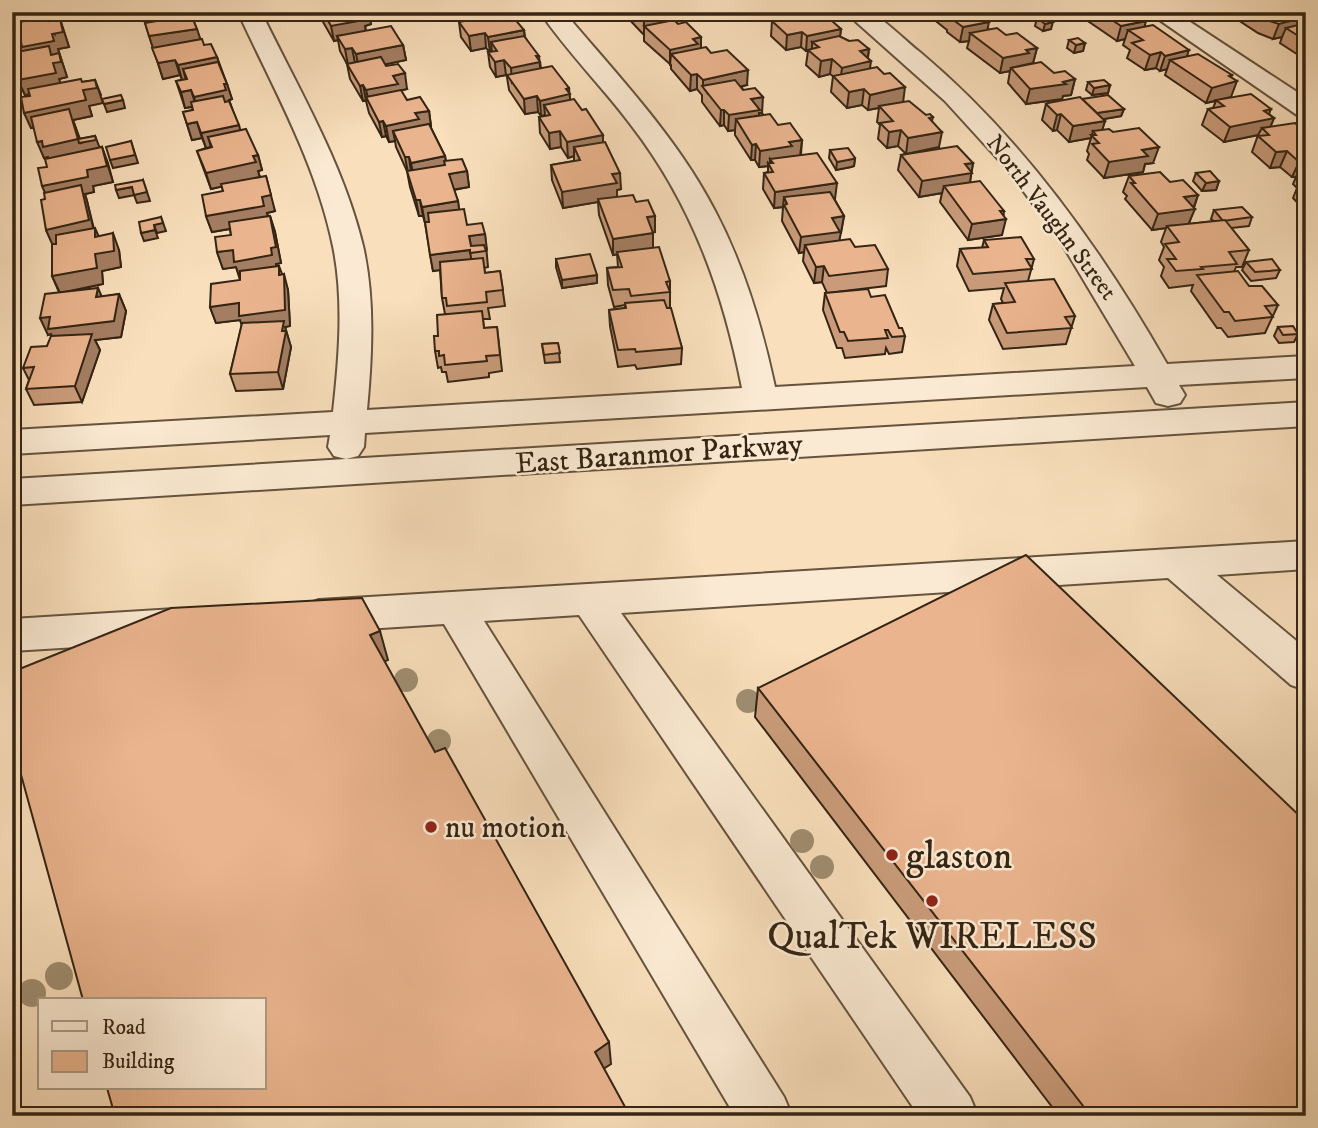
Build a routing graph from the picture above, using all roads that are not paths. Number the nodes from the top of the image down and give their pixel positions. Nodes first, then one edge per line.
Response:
1 (249, 12) edge
2 (551, 12) edge
3 (856, 12) edge
4 (1159, 12) edge
5 (1306, 110) edge
6 (1306, 367) edge
7 (1157, 374) junction
8 (761, 398) junction
9 (1306, 414) edge
10 (1182, 421) junction
11 (349, 423) junction
12 (12, 442) edge
13 (343, 473) junction
14 (12, 492) edge
15 (1306, 555) edge
16 (1176, 563) junction
17 (589, 599) junction
18 (455, 608) junction
19 (288, 618) edge
20 (205, 623) edge
21 (12, 635) edge
22 (1306, 673) edge
23 (765, 1116) edge
24 (951, 1116) edge

1 - 11 street
2 - 8 street
3 - 7 street, North Vaughn Street
4 - 5 street
6 - 7 street, East Baranmor Parkway
7 - 8 street, East Baranmor Parkway
7 - 10 street, North Vaughn Street
8 - 11 street, East Baranmor Parkway
9 - 10 street, East Baranmor Parkway
10 - 13 street, East Baranmor Parkway
11 - 12 street, East Baranmor Parkway
11 - 13 street
13 - 14 street, East Baranmor Parkway
15 - 16 street
16 - 17 street
16 - 22 street
17 - 18 street
17 - 24 street
18 - 19 street
18 - 23 street
20 - 21 street

